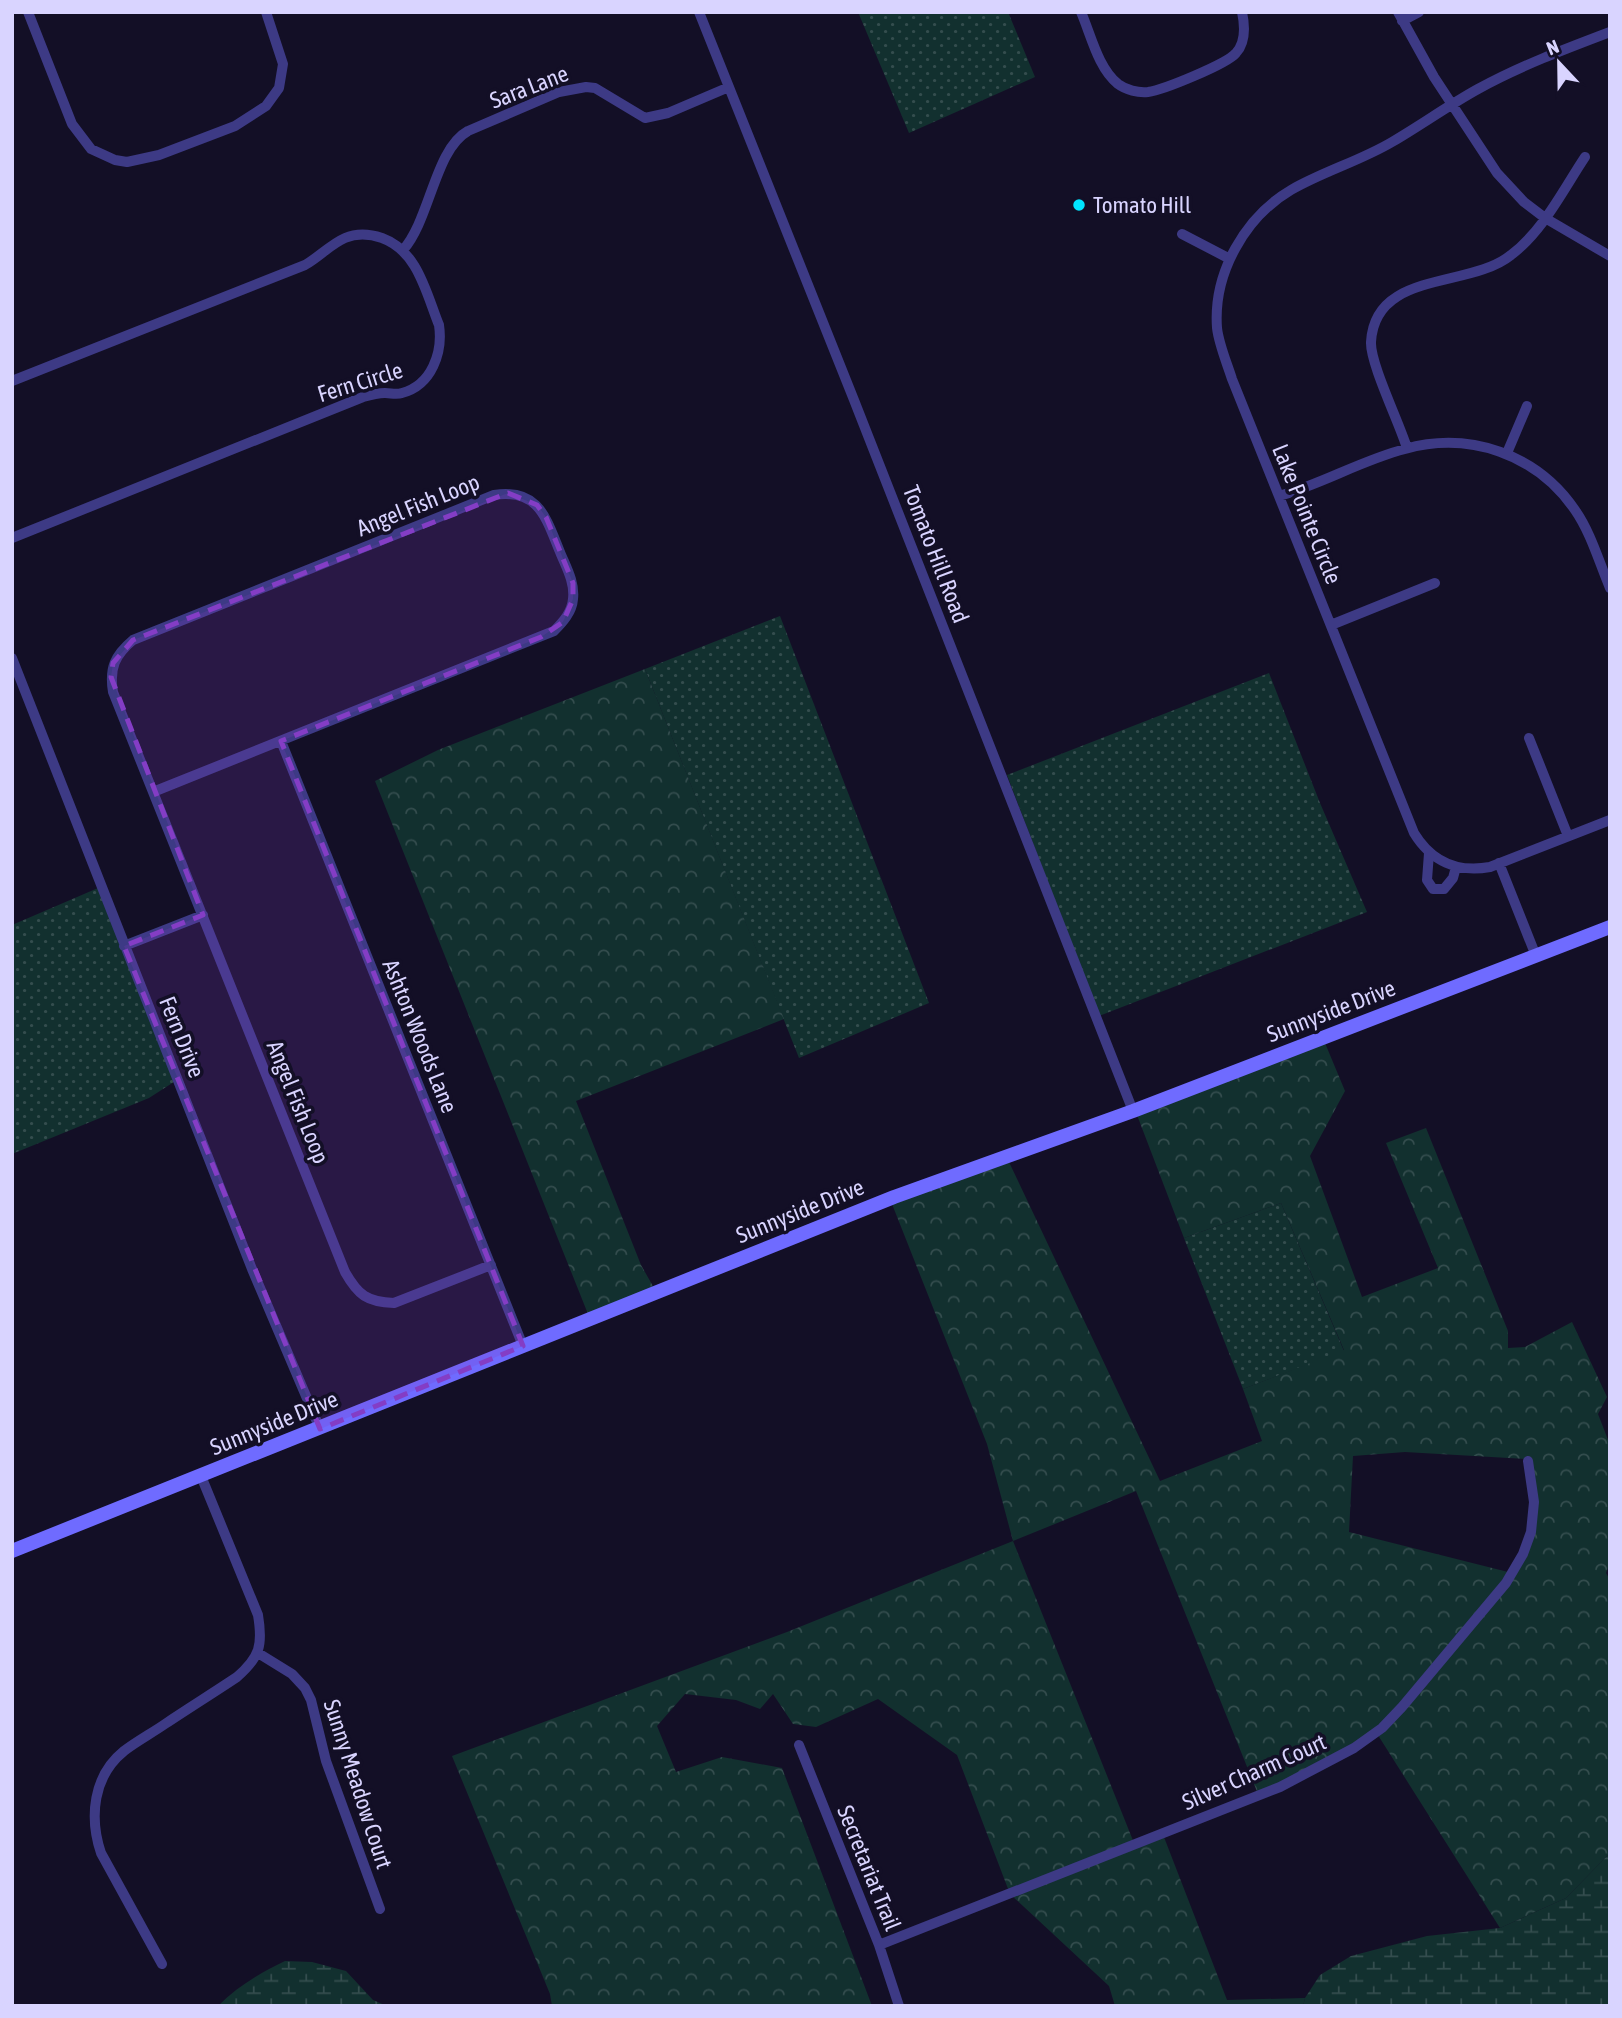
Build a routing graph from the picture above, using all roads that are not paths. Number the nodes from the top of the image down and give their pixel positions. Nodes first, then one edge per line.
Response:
1 (28, 12) edge
2 (265, 12) edge
3 (699, 12) edge
4 (1081, 12) edge
5 (1242, 12) edge
6 (1419, 12) edge
7 (1400, 17) edge
8 (1610, 32) edge
9 (729, 88) junction
10 (1452, 105) junction
11 (1585, 157) dead end
12 (1545, 218) junction
13 (1182, 234) dead end
14 (402, 250) junction
15 (1610, 256) edge
16 (1230, 259) junction
17 (12, 381) edge
18 (1527, 405) dead end
19 (1407, 448) junction
20 (1507, 453) junction
21 (1279, 496) junction
22 (12, 538) edge
23 (1435, 583) dead end
24 (1610, 588) edge
25 (1331, 625) junction
26 (12, 658) edge
27 (1529, 738) dead end
28 (281, 741) junction
29 (153, 792) junction
30 (1610, 820) edge
31 (1568, 836) junction
32 (1429, 853) junction
33 (1499, 863) junction
34 (1456, 867) junction
35 (203, 915) junction
36 (1610, 927) edge
37 (124, 946) junction
38 (1536, 956) junction
39 (1133, 1111) junction
40 (491, 1265) junction
41 (523, 1346) junction
42 (320, 1429) junction
43 (1528, 1461) dead end
44 (201, 1476) junction
45 (12, 1551) edge
46 (258, 1653) junction
47 (799, 1745) dead end
48 (380, 1909) dead end
49 (879, 1945) junction
50 (162, 1964) dead end
51 (900, 2006) edge

1 - 2 street
3 - 9 street, Tomato Hill Road
4 - 5 street
6 - 7 street
7 - 10 street
8 - 10 street, Lake Pointe Circle
9 - 14 street, Sara Lane
9 - 39 street, Tomato Hill Road
10 - 12 street
10 - 16 street, Lake Pointe Circle
11 - 12 street
12 - 15 street
12 - 19 street
13 - 16 street
14 - 17 street
14 - 22 street, Fern Circle
16 - 21 street, Lake Pointe Circle
18 - 20 street
19 - 20 street
19 - 21 street
20 - 24 street
21 - 25 street, Lake Pointe Circle
23 - 25 street
25 - 32 street, Lake Pointe Circle
26 - 37 street, Fern Drive
27 - 31 street
28 - 29 street, Angel Fish Loop
28 - 29 street, Angel Fish Loop
28 - 40 street, Ashton Woods Lane
29 - 35 street, Angel Fish Loop
30 - 31 street, Lake Pointe Circle
31 - 33 street, Lake Pointe Circle
32 - 34 street, Lake Pointe Circle
32 - 34 street
33 - 34 street, Lake Pointe Circle
33 - 38 street
35 - 37 street
35 - 40 street, Angel Fish Loop
36 - 38 street, Sunnyside Drive
37 - 42 street, Fern Drive
38 - 39 street, Sunnyside Drive
39 - 41 street, Sunnyside Drive
40 - 41 street, Ashton Woods Lane
41 - 42 street, Sunnyside Drive
42 - 44 street, Sunnyside Drive
43 - 49 street, Silver Charm Court
44 - 45 street, Sunnyside Drive
44 - 46 street
46 - 48 street, Sunny Meadow Court
46 - 50 street
47 - 49 street, Secretariat Trail
49 - 51 street, Secretariat Trail

